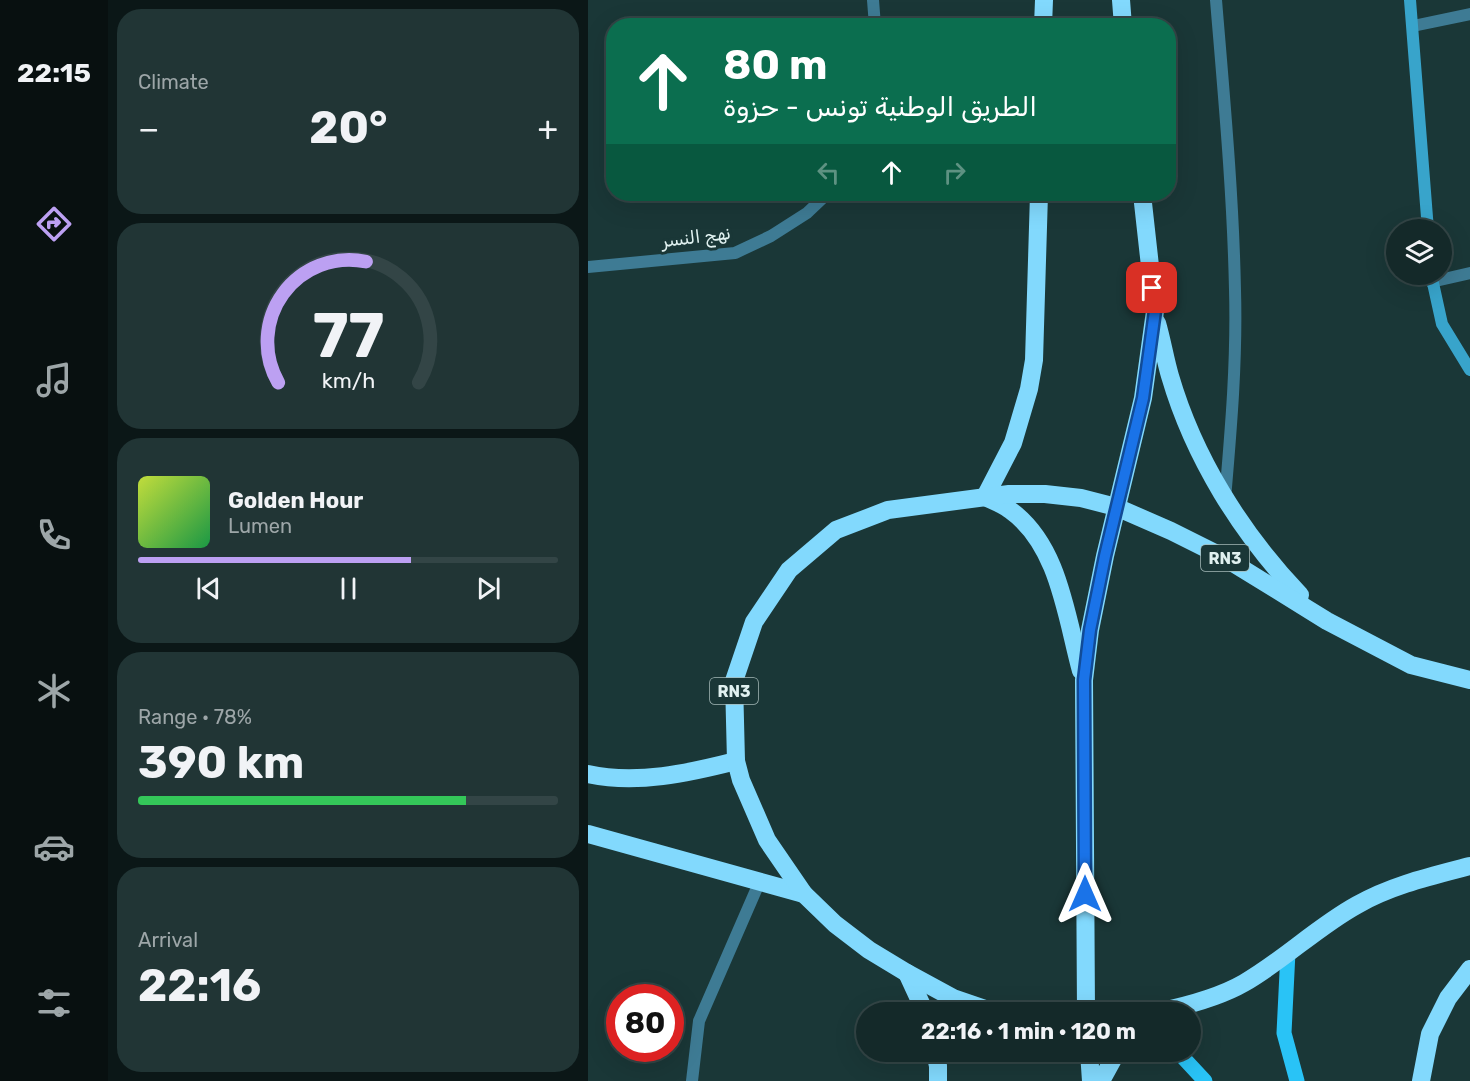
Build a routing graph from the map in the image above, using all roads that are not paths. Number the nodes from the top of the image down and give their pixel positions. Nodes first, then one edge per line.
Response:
1 (873, 0) edge
2 (1044, 0) edge
3 (1121, 0) edge
4 (1216, 0) edge
5 (1410, 0) edge
6 (1470, 14) edge
7 (874, 18) edge
8 (1043, 18) edge
9 (1122, 18) edge
10 (1413, 26) junction
11 (820, 201) edge
12 (1039, 201) edge
13 (1143, 201) edge
14 (1427, 219) edge
15 (588, 267) edge
16 (1470, 273) edge
17 (1452, 275) edge
18 (1433, 285) edge
19 (1155, 311) junction
20 (1470, 370) edge
21 (985, 497) junction
22 (1225, 500) junction
23 (1116, 507) junction
24 (1327, 621) junction
25 (1084, 680) junction
26 (1470, 680) edge
27 (736, 761) junction
28 (588, 774) edge
29 (588, 834) edge
30 (1470, 866) edge
31 (760, 881) junction
32 (804, 894) junction
33 (1288, 952) junction
34 (1470, 969) edge
35 (907, 973) junction
36 (920, 1002) edge
37 (965, 1002) edge
38 (1086, 1002) edge
39 (1197, 1002) edge
40 (936, 1062) edge
41 (1090, 1062) edge
42 (1111, 1062) edge
43 (1187, 1062) edge
44 (692, 1081) edge
45 (938, 1081) edge
46 (1091, 1081) edge
47 (1101, 1081) edge
48 (1205, 1081) edge
49 (1297, 1081) edge
50 (1421, 1081) edge

1 - 7 street
2 - 8 highway
3 - 9 highway
4 - 22 street
5 - 10 street
6 - 10 street
10 - 14 street
11 - 15 street, نهج النسر
12 - 21 highway
13 - 19 highway
16 - 17 street
18 - 20 street
19 - 22 highway
19 - 23 highway
21 - 23 highway, RN3
21 - 25 highway
21 - 27 highway, RN3
22 - 24 highway
23 - 24 highway, RN3
23 - 25 highway
24 - 26 highway, RN3
25 - 38 highway
27 - 28 highway
27 - 32 highway, RN3
29 - 31 highway, RN3
30 - 33 highway
31 - 32 highway, RN3
31 - 44 street
32 - 35 highway, RN3
33 - 39 highway
33 - 49 main road
34 - 50 highway
35 - 36 highway
35 - 37 highway, RN3
40 - 45 highway
41 - 46 highway
42 - 47 highway
43 - 48 main road

